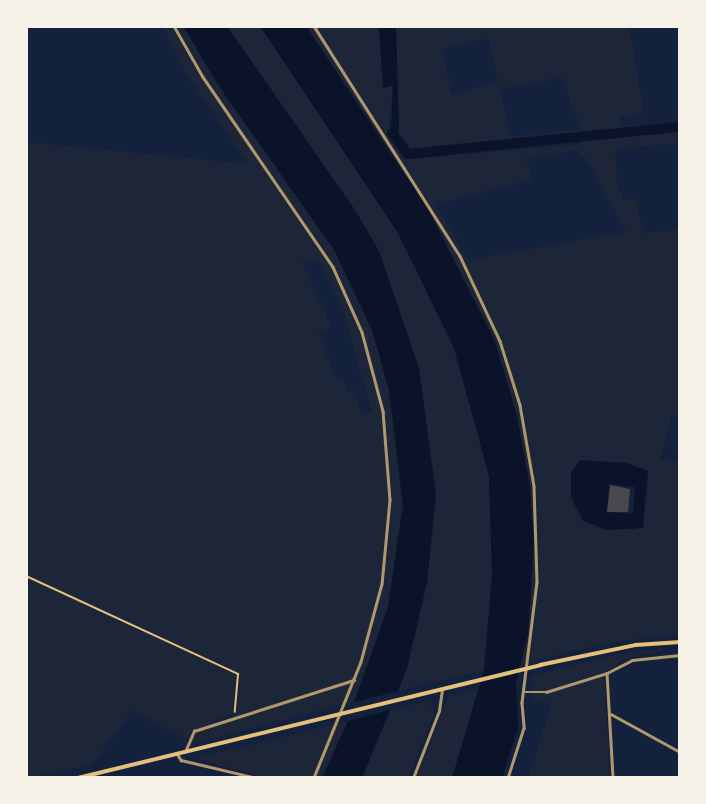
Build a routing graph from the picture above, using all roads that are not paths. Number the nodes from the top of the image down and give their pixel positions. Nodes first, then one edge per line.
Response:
1 (174, 26) edge
2 (314, 26) edge
3 (680, 642) edge
4 (680, 655) edge
5 (607, 673) junction
6 (354, 680) junction
7 (442, 689) junction
8 (524, 692) junction
9 (611, 714) junction
10 (185, 752) junction
11 (680, 752) edge
12 (177, 754) junction
13 (78, 778) edge
14 (257, 778) edge
15 (314, 778) edge
16 (413, 778) edge
17 (508, 778) edge
18 (613, 778) edge

1 - 6 street
2 - 8 street
3 - 7 main road
4 - 5 street
5 - 8 street
5 - 9 street
6 - 10 street
6 - 15 street
7 - 10 main road
7 - 16 street
8 - 17 street
9 - 11 street
9 - 18 street
10 - 12 main road
12 - 13 main road
12 - 14 street

